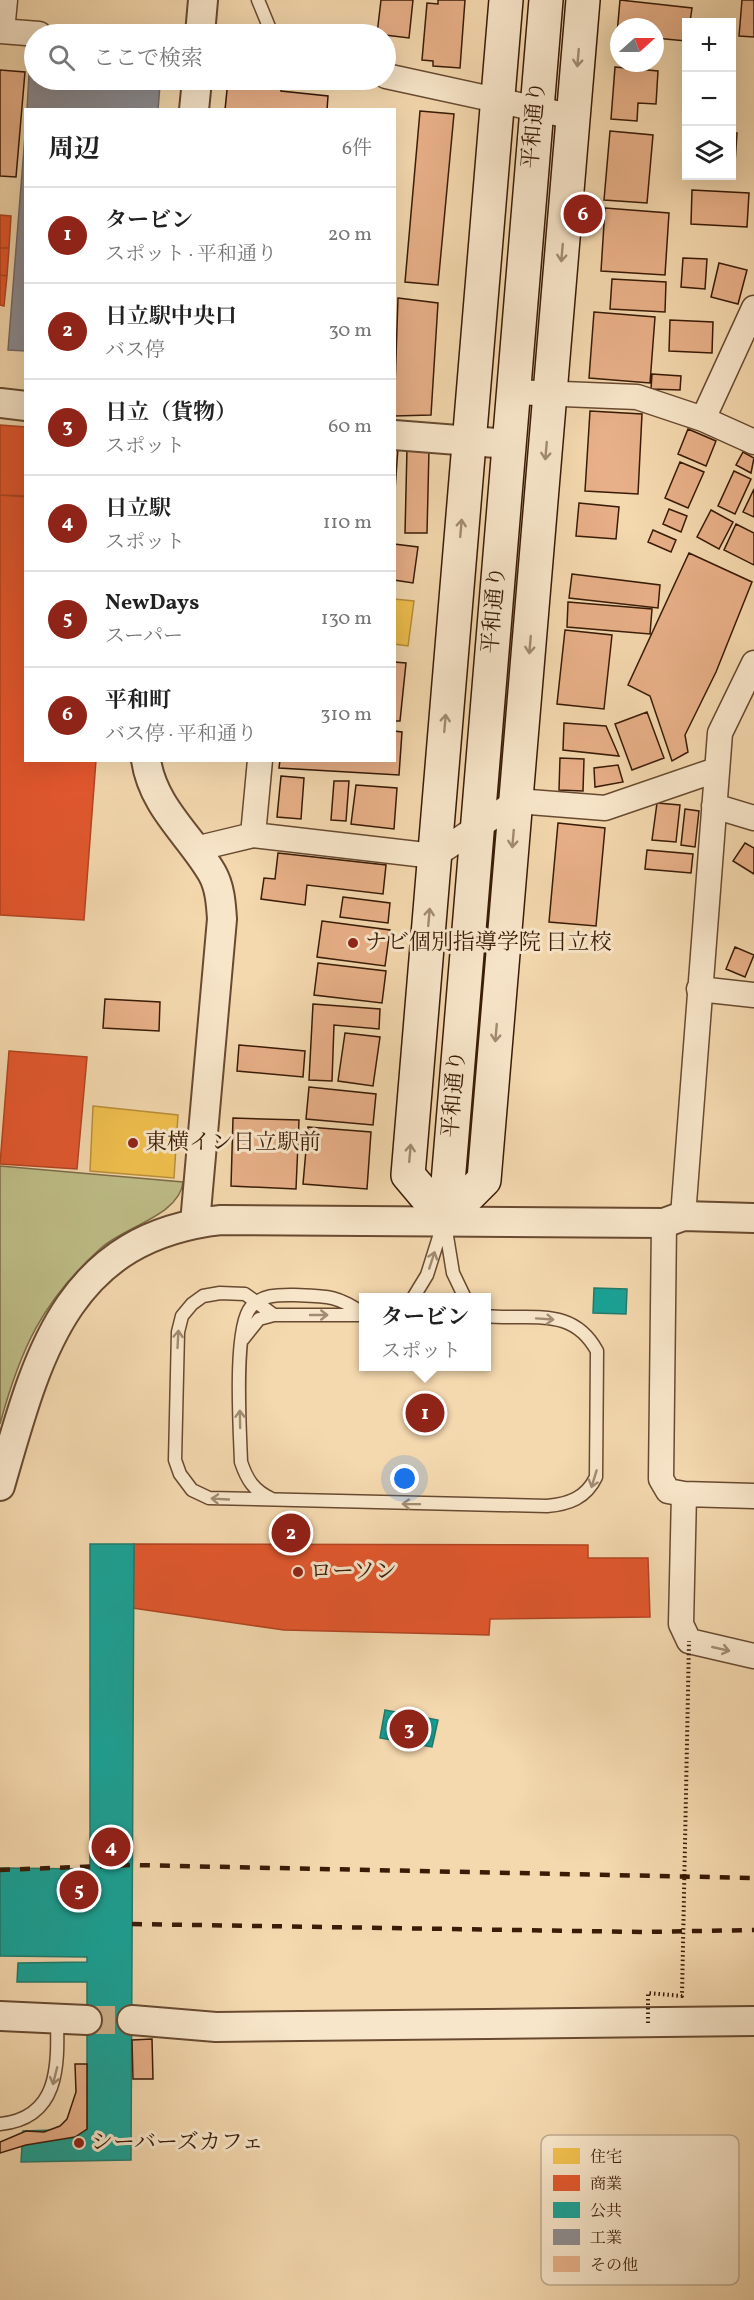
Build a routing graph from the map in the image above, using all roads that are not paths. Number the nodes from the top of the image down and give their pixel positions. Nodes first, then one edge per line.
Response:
1 (5, 0) edge
2 (203, 0) edge
3 (258, 0) edge
4 (506, 0) edge
5 (546, 0) edge
6 (583, 0) edge
7 (201, 24) edge
8 (268, 24) edge
9 (1, 31) edge
10 (24, 33) edge
11 (396, 78) edge
12 (196, 90) edge
13 (497, 101) junction
14 (194, 108) edge
15 (537, 108) junction
16 (574, 117) junction
17 (754, 308) edge
18 (513, 392) junction
19 (551, 392) junction
20 (0, 404) edge
21 (24, 406) edge
22 (703, 419) junction
23 (396, 435) edge
24 (468, 441) junction
25 (754, 442) edge
26 (508, 444) junction
27 (754, 663) edge
28 (147, 762) edge
29 (260, 762) edge
30 (716, 770) junction
31 (517, 801) junction
32 (714, 806) junction
33 (754, 818) edge
34 (477, 825) junction
35 (253, 835) junction
36 (195, 849) junction
37 (434, 856) junction
38 (699, 989) junction
39 (754, 995) edge
40 (754, 1218) edge
41 (445, 1219) junction
42 (674, 1220) junction
43 (195, 1222) junction
44 (416, 1293) edge
45 (463, 1293) edge
46 (257, 1302) junction
47 (359, 1312) edge
48 (274, 1315) junction
49 (359, 1315) edge
50 (491, 1316) edge
51 (241, 1343) junction
52 (0, 1486) edge
53 (684, 1494) junction
54 (754, 1496) edge
55 (278, 1501) junction
56 (754, 1656) edge
57 (0, 2016) edge
58 (57, 2018) junction
59 (87, 2020) tunnel mouth
60 (132, 2020) tunnel mouth
61 (754, 2021) edge
62 (0, 2124) edge

1 - 9 street
2 - 7 street
3 - 8 lane
4 - 13 main road
5 - 15 main road, 平和通り
6 -> 16 main road
9 - 10 street
11 - 13 street
12 - 14 street
13 - 15 street
13 - 24 main road
15 - 16 street
15 - 18 main road, 平和通り
16 -> 19 main road
17 - 22 street
18 - 19 street
18 - 26 main road, 平和通り
19 - 22 street
19 -> 31 main road
20 - 21 street
22 - 25 street
23 - 24 street
24 - 26 street
37 -> 24 main road
26 - 34 main road, 平和通り
27 - 30 street
28 - 36 street
29 - 35 street
30 - 31 street
30 - 32 street
31 - 34 street
31 -> 41 main road
32 - 33 street
32 - 38 street
34 - 37 street
34 - 41 main road, 平和通り
35 - 36 street
35 - 37 street
36 - 43 street
41 -> 37 main road
38 - 39 street
38 - 42 street
40 - 42 street
41 - 42 street
41 - 43 street
44 -> 41 lane
41 - 45 lane
42 - 53 street
43 - 52 street
46 - 47 lane
46 - 48 lane
46 - 51 lane
55 -> 46 lane
48 -> 49 lane
48 - 51 lane
50 -> 55 lane
55 -> 51 lane
53 - 54 street
53 -> 56 street
57 - 58 street
58 - 59 street
58 -> 62 lane
60 - 61 street

